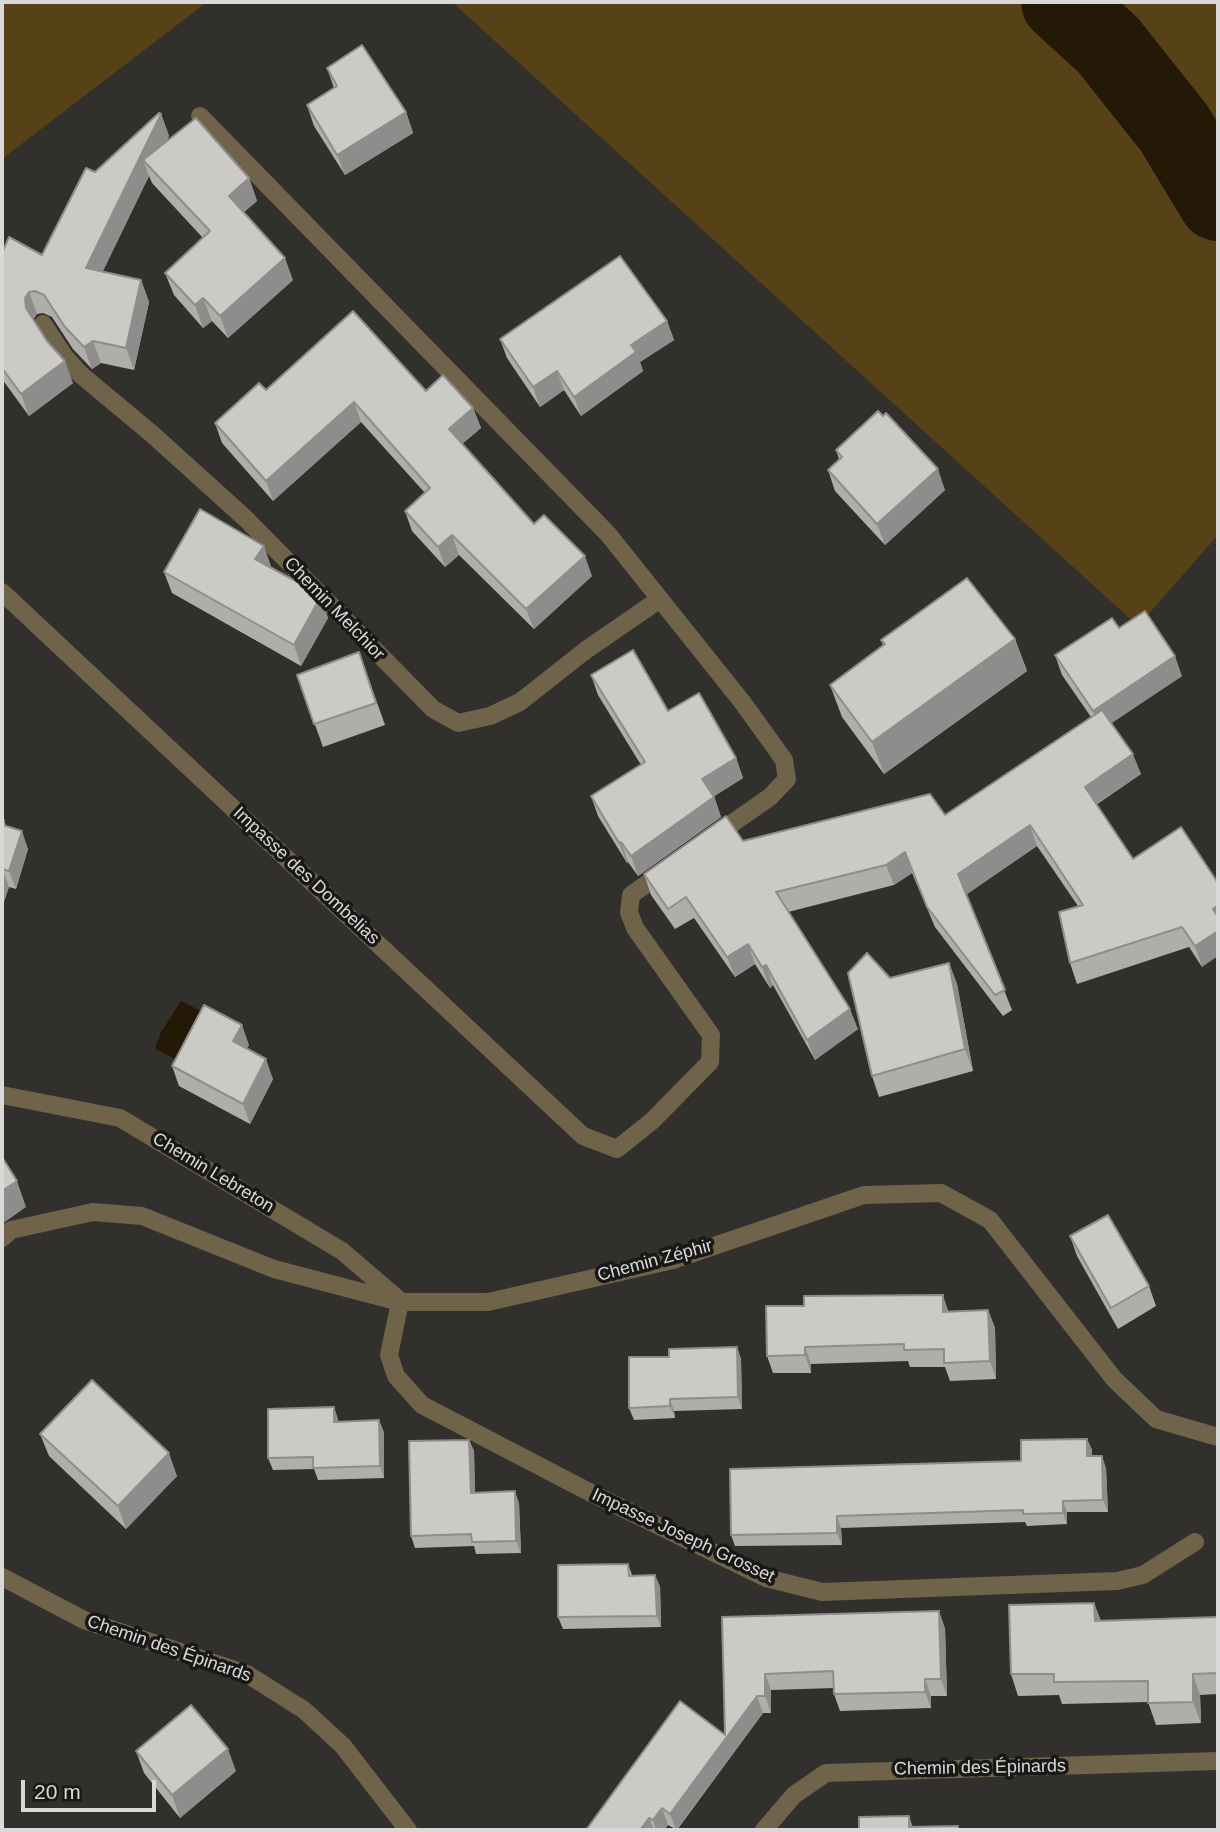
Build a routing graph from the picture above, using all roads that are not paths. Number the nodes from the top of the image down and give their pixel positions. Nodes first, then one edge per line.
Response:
1 (200, 116) dead end
2 (43, 324) dead end
3 (2, 592) edge
4 (660, 599) junction
5 (2, 1095) edge
6 (2, 1238) edge
7 (401, 1302) junction
8 (1218, 1437) edge
9 (1195, 1542) dead end
10 (2, 1577) edge
11 (1218, 1761) edge
12 (408, 1830) edge
13 (764, 1830) edge

1 - 4 street
2 - 4 street, Chemin Melchior
3 - 4 street, Impasse des Dombelias
5 - 7 street, Chemin Lebreton
6 - 7 street, Chemin Zéphir
7 - 8 street, Chemin Zéphir
7 - 9 street, Impasse Joseph Grosset
10 - 12 street, Chemin des Épinards
11 - 13 street, Chemin des Épinards

